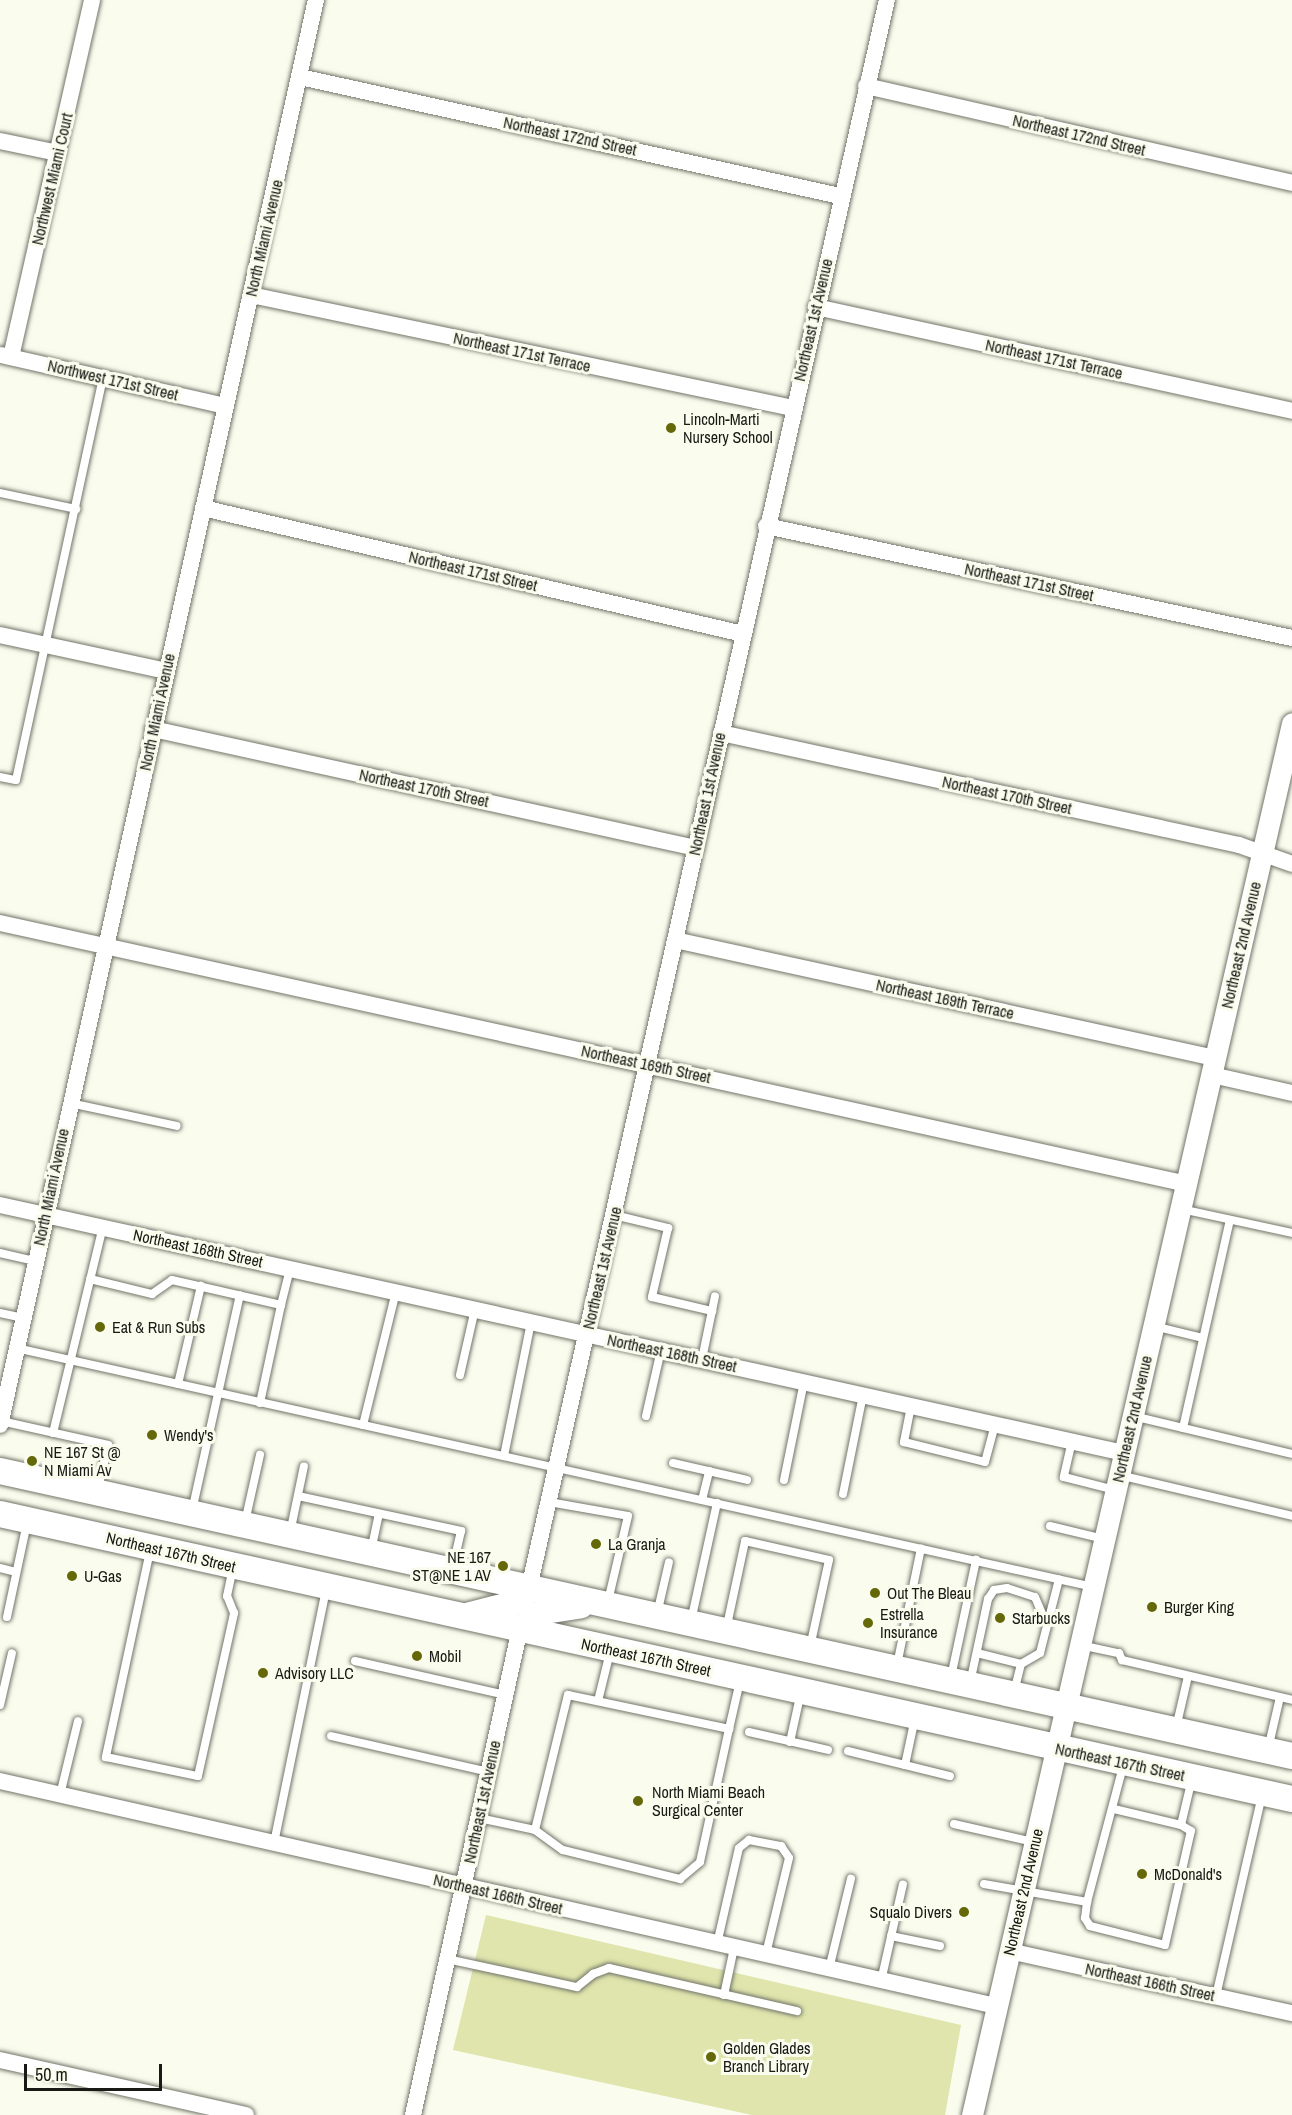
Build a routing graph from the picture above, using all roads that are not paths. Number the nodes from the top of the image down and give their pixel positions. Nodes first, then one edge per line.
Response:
1 (92, 0) edge
2 (316, 0) edge
3 (887, 0) edge
4 (300, 77) junction
5 (866, 86) junction
6 (0, 141) edge
7 (58, 153) junction
8 (1292, 183) edge
9 (840, 196) junction
10 (251, 295) junction
11 (816, 308) junction
12 (5, 356) edge
13 (103, 378) junction
14 (225, 406) junction
15 (793, 408) junction
16 (1292, 411) edge
17 (0, 493) edge
18 (203, 508) junction
19 (76, 509) junction
20 (766, 526) junction
21 (743, 634) junction
22 (0, 635) edge
23 (1292, 638) edge
24 (48, 645) junction
25 (166, 671) junction
26 (1292, 723) edge
27 (153, 729) junction
28 (721, 733) junction
29 (0, 777) edge
30 (696, 848) junction
31 (1263, 854) junction
32 (1292, 864) edge
33 (0, 923) edge
34 (675, 940) junction
35 (105, 947) junction
36 (647, 1065) junction
37 (1213, 1067) junction
38 (1292, 1093) edge
39 (70, 1103) junction
40 (177, 1126) dead end
41 (1187, 1184) junction
42 (0, 1204) edge
43 (1181, 1209) junction
44 (45, 1214) junction
45 (614, 1215) junction
46 (1230, 1220) junction
47 (103, 1227) junction
48 (1292, 1233) edge
49 (0, 1253) edge
50 (35, 1261) junction
51 (290, 1268) junction
52 (90, 1279) junction
53 (201, 1286) junction
54 (396, 1292) junction
55 (240, 1295) junction
56 (716, 1296) dead end
57 (281, 1305) junction
58 (475, 1309) junction
59 (712, 1311) junction
60 (0, 1313) edge
61 (23, 1318) junction
62 (531, 1321) junction
63 (1153, 1326) junction
64 (587, 1334) junction
65 (1203, 1338) junction
66 (16, 1348) junction
67 (661, 1350) junction
68 (702, 1359) junction
69 (69, 1360) junction
70 (5, 1374) edge
71 (460, 1375) dead end
72 (804, 1382) junction
73 (178, 1384) junction
74 (218, 1393) junction
75 (863, 1395) junction
76 (260, 1403) junction
77 (911, 1406) junction
78 (646, 1416) dead end
79 (1132, 1416) junction
80 (0, 1423) edge
81 (994, 1424) junction
82 (363, 1425) junction
83 (1183, 1428) junction
84 (53, 1433) junction
85 (1072, 1442) junction
86 (1124, 1453) junction
87 (1292, 1454) edge
88 (260, 1455) dead end
89 (504, 1456) junction
90 (673, 1463) dead end
91 (304, 1466) dead end
92 (557, 1467) junction
93 (0, 1471) edge
94 (709, 1471) junction
95 (747, 1480) dead end
96 (784, 1480) dead end
97 (1117, 1482) junction
98 (97, 1492) junction
99 (843, 1494) dead end
100 (298, 1496) junction
101 (702, 1500) junction
102 (549, 1502) junction
103 (717, 1503) junction
104 (191, 1513) junction
105 (0, 1514) edge
106 (379, 1514) junction
107 (1292, 1516) edge
108 (27, 1520) junction
109 (244, 1525) junction
110 (1050, 1526) dead end
111 (290, 1535) junction
112 (1104, 1539) junction
113 (151, 1547) junction
114 (921, 1548) junction
115 (371, 1553) junction
116 (976, 1560) junction
117 (669, 1562) dead end
118 (233, 1566) junction
119 (0, 1568) edge
120 (452, 1571) junction
121 (16, 1572) junction
122 (1059, 1579) junction
123 (327, 1586) junction
124 (1093, 1587) junction
125 (529, 1588) junction
126 (601, 1604) junction
127 (657, 1616) junction
128 (7, 1617) dead end
129 (464, 1617) junction
130 (691, 1624) junction
131 (1047, 1625) junction
132 (520, 1629) junction
133 (726, 1632) junction
134 (1080, 1645) junction
135 (611, 1649) junction
136 (809, 1650) junction
137 (12, 1653) dead end
138 (977, 1653) junction
139 (355, 1661) dead end
140 (1021, 1664) junction
141 (896, 1669) junction
142 (1188, 1676) junction
143 (740, 1678) junction
144 (960, 1683) junction
145 (801, 1691) junction
146 (1, 1694) edge
147 (506, 1695) junction
148 (1013, 1695) junction
149 (1280, 1697) junction
150 (1292, 1700) edge
151 (598, 1701) junction
152 (0, 1705) edge
153 (1066, 1707) junction
154 (915, 1717) junction
155 (78, 1721) dead end
156 (729, 1730) junction
157 (1175, 1731) junction
158 (748, 1732) dead end
159 (331, 1736) dead end
160 (790, 1742) junction
161 (1056, 1748) junction
162 (828, 1750) dead end
163 (848, 1751) dead end
164 (1280, 1754) edge
165 (1124, 1763) junction
166 (905, 1765) junction
167 (489, 1772) junction
168 (950, 1776) dead end
169 (1192, 1778) junction
170 (0, 1781) edge
171 (1262, 1793) junction
172 (60, 1796) junction
173 (1292, 1799) edge
174 (1114, 1809) junction
175 (479, 1818) junction
176 (954, 1824) dead end
177 (1181, 1825) junction
178 (535, 1830) junction
179 (1034, 1842) junction
180 (274, 1843) junction
181 (851, 1879) dead end
182 (903, 1884) dead end
183 (984, 1884) dead end
184 (464, 1886) junction
185 (1022, 1893) junction
186 (1087, 1902) junction
187 (891, 1936) junction
188 (717, 1944) junction
189 (940, 1946) dead end
190 (734, 1948) junction
191 (1009, 1951) junction
192 (766, 1955) junction
193 (447, 1959) junction
194 (829, 1970) junction
195 (881, 1981) junction
196 (724, 1995) junction
197 (1216, 1996) junction
198 (996, 2006) junction
199 (797, 2011) dead end
200 (1292, 2013) edge
201 (0, 2060) edge
202 (246, 2115) edge
203 (412, 2115) edge
204 (972, 2115) edge

1 - 7 street, Northwest Miami Court
2 - 4 street, North Miami Avenue
3 - 5 street, Northeast 1st Avenue
4 - 9 street, Northeast 172nd Street
4 - 10 street, North Miami Avenue
5 - 8 street, Northeast 172nd Street
5 - 9 street, Northeast 1st Avenue
6 - 7 street
7 - 12 street, Northwest Miami Court
9 - 11 street, Northeast 1st Avenue
10 - 14 street, North Miami Avenue
10 - 15 street, Northeast 171st Terrace
11 - 15 street, Northeast 1st Avenue
11 - 16 street, Northeast 171st Terrace
12 - 13 street, Northwest 171st Street
13 - 14 street, Northwest 171st Street
13 - 19 lane
14 - 18 street, North Miami Avenue
15 - 20 street, Northeast 1st Avenue
17 - 19 lane
18 - 21 street, Northeast 171st Street
18 - 25 street, North Miami Avenue
19 - 24 lane
20 - 21 street, Northeast 1st Avenue
20 - 23 street, Northeast 171st Street
21 - 28 street, Northeast 1st Avenue
22 - 24 street
24 - 25 street
24 - 29 lane
25 - 27 street, North Miami Avenue
26 - 31 street, Northeast 2nd Avenue
27 - 30 street, Northeast 170th Street
27 - 35 street, North Miami Avenue
28 - 30 street, Northeast 1st Avenue
28 - 31 street, Northeast 170th Street
30 - 34 street, Northeast 1st Avenue
31 - 32 street, Northeast 170th Street
31 - 37 street, Northeast 2nd Avenue
33 - 35 street, Northeast 169th Street
34 - 36 street, Northeast 1st Avenue
34 - 37 street, Northeast 169th Terrace
35 - 36 street, Northeast 169th Street
35 - 39 street, North Miami Avenue
36 - 41 street, Northeast 169th Street
36 - 45 street, Northeast 1st Avenue
37 - 38 street
37 - 41 street, Northeast 2nd Avenue
39 - 40 lane
39 - 44 street, North Miami Avenue
41 - 43 street, Northeast 2nd Avenue
42 - 44 street, Northeast 168th Street
43 - 46 lane
43 - 63 street, Northeast 2nd Avenue
44 - 47 street, Northeast 168th Street
44 - 50 street, North Miami Avenue
45 - 59 lane
45 - 64 street, Northeast 1st Avenue
46 - 48 lane
46 - 65 lane
47 - 51 street, Northeast 168th Street
47 - 52 lane
49 - 50 lane
50 - 61 street, North Miami Avenue
51 - 54 street, Northeast 168th Street
51 - 57 lane
52 - 53 lane
52 - 69 lane
53 - 55 lane
53 - 73 lane
54 - 58 street, Northeast 168th Street
54 - 82 lane
55 - 57 lane
55 - 74 lane
56 - 59 lane
57 - 76 lane
58 - 62 street, Northeast 168th Street
58 - 71 lane
59 - 68 lane
60 - 61 lane
61 - 66 street, North Miami Avenue
62 - 64 street, Northeast 168th Street
62 - 89 lane
63 - 65 lane
63 - 79 street, Northeast 2nd Avenue
64 - 67 street, Northeast 168th Street
64 - 92 street, Northeast 1st Avenue
65 - 83 lane
66 - 69 lane
66 - 70 street, North Miami Avenue
67 - 68 street, Northeast 168th Street
67 - 78 lane
68 - 72 street, Northeast 168th Street
69 - 73 lane
69 - 84 lane
70 - 80 street, North Miami Avenue
72 - 75 street, Northeast 168th Street
72 - 96 lane
73 - 74 lane
74 - 76 lane
74 - 104 lane
75 - 77 street, Northeast 168th Street
75 - 99 lane
76 - 82 lane
77 - 81 street, Northeast 168th Street
77 - 81 lane
79 - 83 lane
79 - 86 street, Northeast 2nd Avenue
80 - 84 lane
81 - 85 street, Northeast 168th Street
82 - 89 lane
83 - 87 lane
84 - 98 lane
85 - 86 street, Northeast 168th Street
85 - 97 lane
86 - 97 street, Northeast 2nd Avenue
88 - 109 lane
89 - 92 lane
90 - 94 lane
91 - 100 lane
92 - 101 lane
92 - 102 street, Northeast 1st Avenue
93 - 98 main road
94 - 95 lane
94 - 101 lane
97 - 107 lane
97 - 112 street, Northeast 2nd Avenue
98 - 104 main road
100 - 106 lane
100 - 111 lane
101 - 103 lane
102 - 125 street, Northeast 1st Avenue
102 - 126 lane
103 - 114 lane
103 - 130 lane
104 - 109 main road
105 - 108 main road, Northeast 167th Street
106 - 115 lane
106 - 120 lane
108 - 113 main road, Northeast 167th Street
108 - 121 lane
109 - 111 main road
110 - 112 lane
111 - 115 main road
112 - 124 street, Northeast 2nd Avenue
113 - 118 main road, Northeast 167th Street
113 - 118 lane
114 - 116 lane
114 - 141 lane
115 - 120 main road
116 - 122 lane
116 - 144 lane
117 - 127 lane
118 - 123 main road, Northeast 167th Street
119 - 121 lane
120 - 125 main road
121 - 128 lane
122 - 124 lane
122 - 131 lane
123 - 129 main road, Northeast 167th Street
123 - 180 lane
124 - 134 street, Northeast 2nd Avenue
125 - 126 main road
125 - 129 main road
126 - 127 main road
126 - 132 main road
127 - 130 main road
129 - 132 main road, Northeast 167th Street
130 - 133 main road
131 - 138 lane
131 - 140 lane
132 - 135 main road, Northeast 167th Street
132 - 147 street, Northeast 1st Avenue
133 - 136 main road
133 - 136 lane
134 - 142 lane
134 - 153 street, Northeast 2nd Avenue
135 - 143 main road, Northeast 167th Street
135 - 151 lane
136 - 141 main road
137 - 146 lane
138 - 140 lane
138 - 144 lane
139 - 147 lane
140 - 148 lane
141 - 144 main road
142 - 149 lane
142 - 157 lane
143 - 145 main road, Northeast 167th Street
143 - 156 lane
144 - 148 main road
145 - 154 main road, Northeast 167th Street
145 - 160 lane
146 - 152 lane
147 - 167 street, Northeast 1st Avenue
148 - 153 main road
149 - 150 lane
149 - 164 lane
151 - 156 lane
151 - 178 lane
153 - 157 main road
153 - 161 street, Northeast 2nd Avenue
154 - 161 main road, Northeast 167th Street
154 - 166 lane
155 - 172 lane
156 - 178 lane
157 - 164 main road
158 - 160 lane
159 - 167 lane
160 - 162 lane
161 - 165 main road, Northeast 167th Street
161 - 179 street, Northeast 2nd Avenue
163 - 166 lane
165 - 169 main road, Northeast 167th Street
165 - 174 lane
166 - 168 lane
167 - 175 street, Northeast 1st Avenue
169 - 171 main road, Northeast 167th Street
169 - 177 lane
170 - 172 street, Northeast 166th Street
171 - 173 main road, Northeast 167th Street
171 - 197 lane
172 - 180 street, Northeast 166th Street
174 - 177 lane
174 - 186 lane
175 - 178 lane
175 - 184 street, Northeast 1st Avenue
176 - 179 lane
177 - 186 lane
179 - 185 street, Northeast 2nd Avenue
180 - 184 street, Northeast 166th Street
181 - 194 lane
182 - 187 lane
183 - 185 lane
184 - 188 street, Northeast 166th Street
184 - 193 street, Northeast 1st Avenue
185 - 186 lane
185 - 191 street, Northeast 2nd Avenue
187 - 189 lane
187 - 195 lane
188 - 190 street, Northeast 166th Street
188 - 192 lane
190 - 192 street, Northeast 166th Street
190 - 196 lane
191 - 197 street, Northeast 166th Street
191 - 198 street, Northeast 2nd Avenue
192 - 194 street, Northeast 166th Street
193 - 196 lane
193 - 203 street, Northeast 1st Avenue
194 - 195 street, Northeast 166th Street
195 - 198 street, Northeast 166th Street
196 - 199 lane
197 - 200 street, Northeast 166th Street
198 - 204 street, Northeast 2nd Avenue
201 - 202 street

